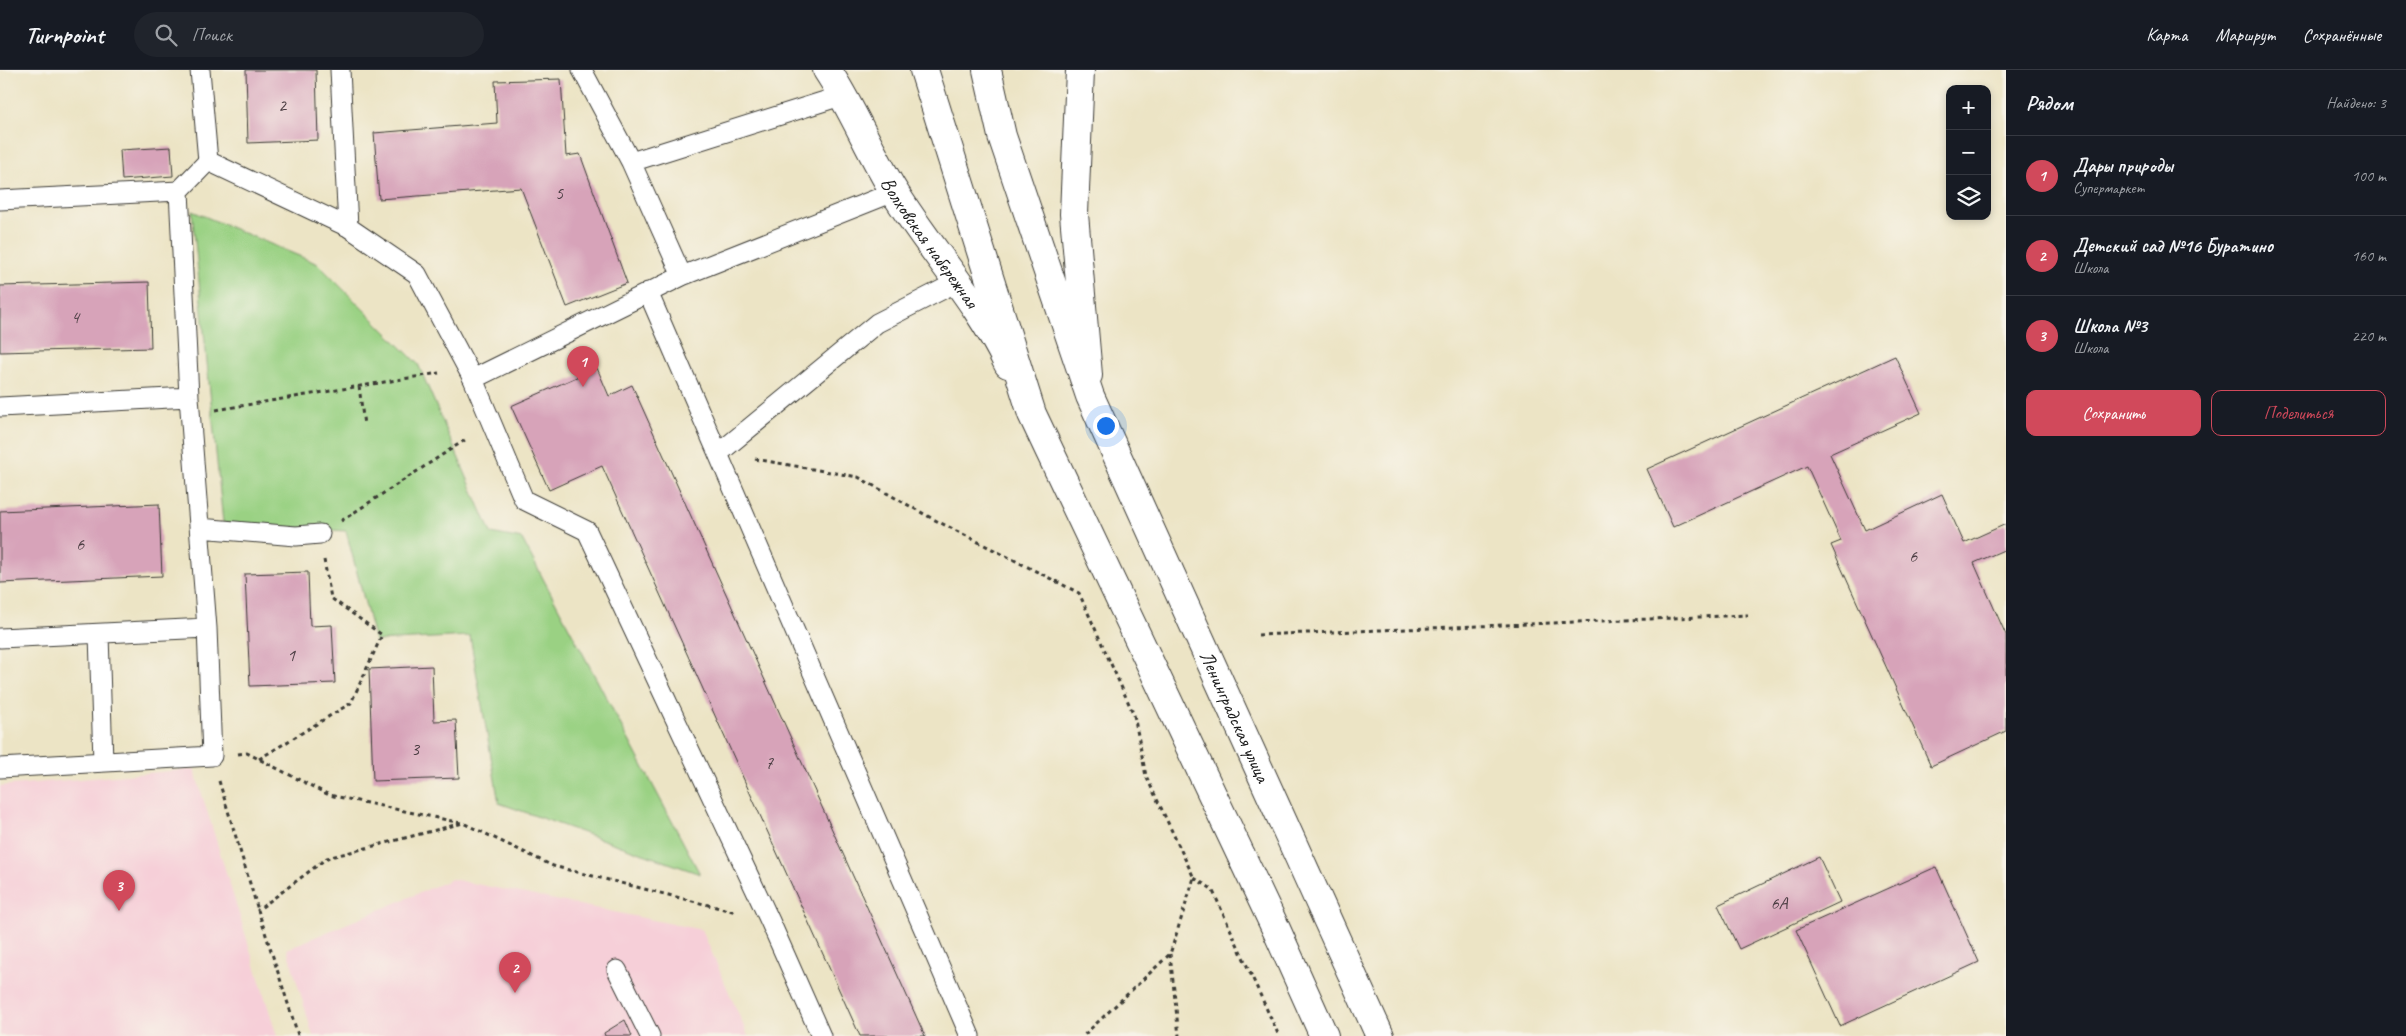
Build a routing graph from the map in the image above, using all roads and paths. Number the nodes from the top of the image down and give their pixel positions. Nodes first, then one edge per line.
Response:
1 (200, 70) edge
2 (340, 70) edge
3 (582, 70) edge
4 (827, 70) edge
5 (924, 70) edge
6 (987, 70) edge
7 (1080, 70) edge
8 (844, 95) junction
9 (208, 162) junction
10 (631, 162) junction
11 (179, 192) junction
12 (894, 192) junction
13 (0, 200) edge
14 (348, 227) junction
15 (682, 276) junction
16 (957, 282) junction
17 (648, 292) junction
18 (470, 374) junction
19 (359, 386) junction
20 (1090, 396) junction
21 (189, 397) junction
22 (0, 407) edge
23 (221, 409) dead end
24 (1032, 414) junction
25 (491, 423) junction
26 (364, 425) dead end
27 (719, 453) junction
28 (199, 528) junction
29 (320, 534) junction
30 (1748, 614) dead end
31 (207, 628) junction
32 (99, 634) junction
33 (1258, 635) dead end
34 (0, 638) edge
35 (212, 756) junction
36 (259, 759) junction
37 (103, 762) junction
38 (0, 768) edge
39 (463, 824) junction
40 (1194, 878) junction
41 (258, 910) junction
42 (770, 921) junction
43 (1170, 954) junction
44 (618, 970) dead end
45 (296, 1036) edge
46 (650, 1036) edge
47 (821, 1036) edge
48 (970, 1036) edge
49 (1083, 1036) edge
50 (1179, 1036) edge
51 (1279, 1036) edge
52 (1324, 1036) edge
53 (1380, 1036) edge

1 - 9 lane
2 - 14 lane
3 - 10 lane
4 - 8 main road, Волховская набережная
5 - 24 main road
6 - 20 main road
7 - 20 main road
8 - 10 lane
8 - 12 main road, Волховская набережная
9 - 11 lane
9 - 14 lane
10 - 15 lane
11 - 13 lane
11 - 21 lane
12 - 15 lane
12 - 16 main road, Волховская набережная
14 - 18 lane
15 - 17 lane
16 - 24 main road, Волховская набережная
16 - 27 lane
17 - 18 lane
17 - 27 lane
18 - 19 path
18 - 25 lane
19 - 23 path
19 - 26 path
20 - 53 main road, Ленинградская улица
21 - 22 lane
21 - 28 lane
24 - 52 main road
25 - 29 path
25 - 42 lane
27 - 40 path
27 - 48 lane
28 - 29 lane
28 - 31 lane
29 - 36 path
30 - 33 path
31 - 32 lane
31 - 35 lane
32 - 34 lane
32 - 37 lane
35 - 36 path
35 - 37 lane
35 - 41 path
36 - 39 path
37 - 38 lane
39 - 41 path
39 - 42 path
40 - 43 path
40 - 51 path
41 - 45 path
42 - 47 lane
43 - 49 path
43 - 50 path
44 - 46 lane

